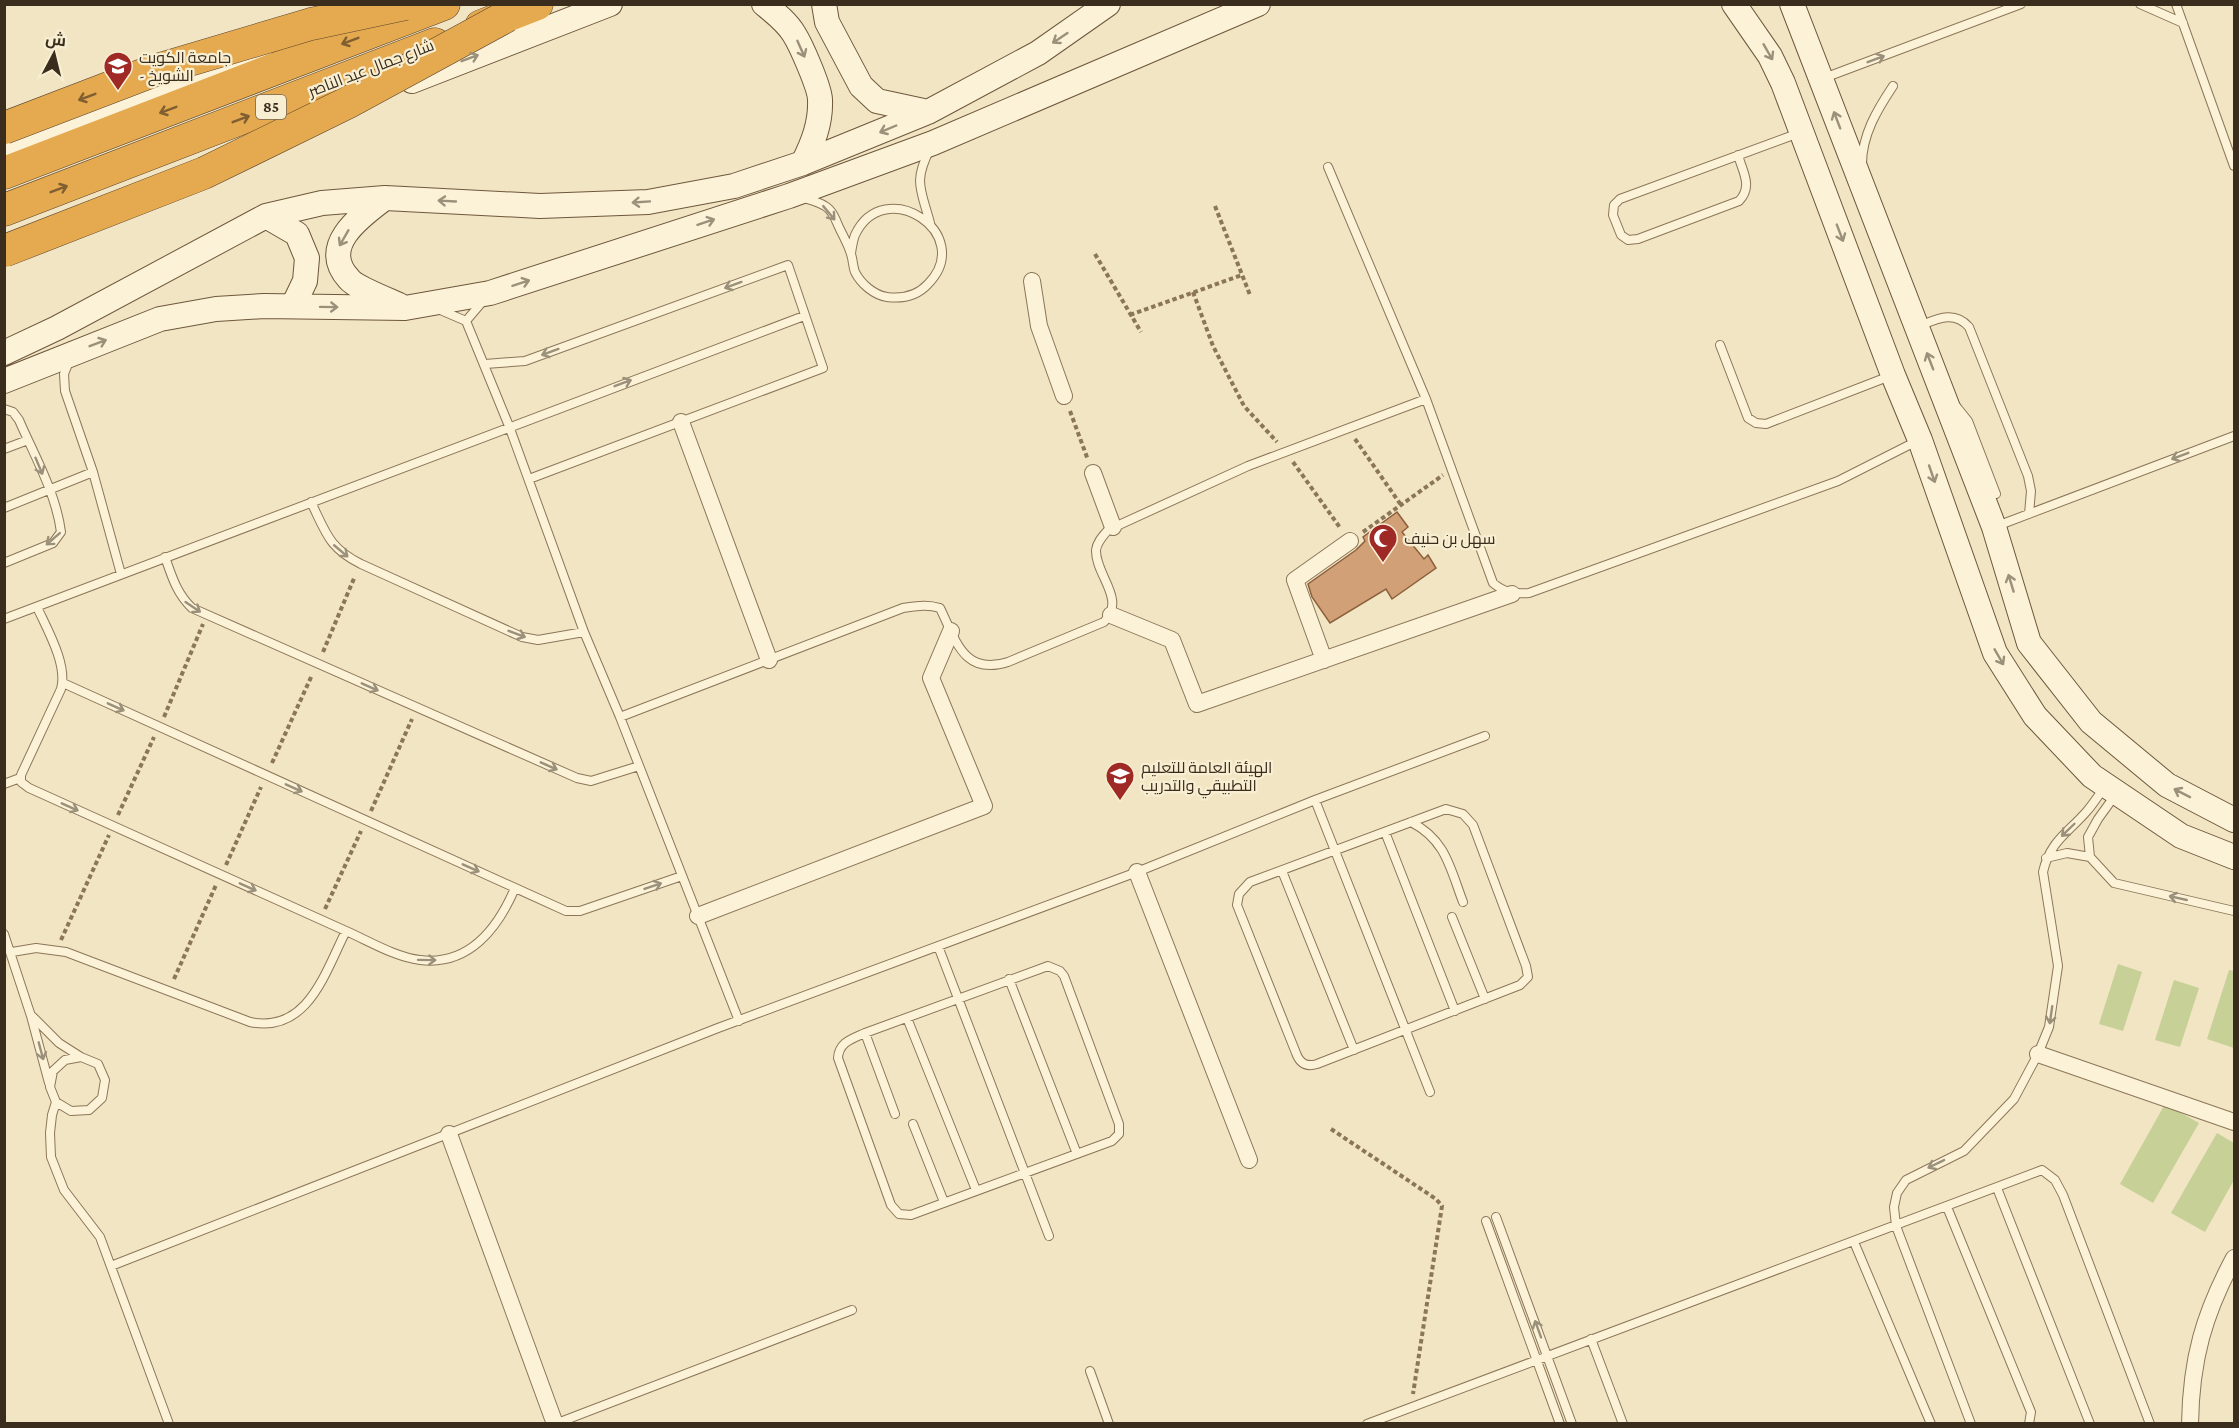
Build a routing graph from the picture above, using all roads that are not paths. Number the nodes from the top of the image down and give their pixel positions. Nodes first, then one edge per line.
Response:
1 (387, 4) edge
2 (405, 4) edge
3 (444, 4) edge
4 (537, 4) edge
5 (610, 4) edge
6 (764, 4) edge
7 (824, 4) edge
8 (1108, 4) edge
9 (1258, 4) edge
10 (1734, 4) edge
11 (1792, 4) edge
12 (2021, 4) edge
13 (2140, 4) edge
14 (2176, 4) edge
15 (507, 16) junction
16 (2183, 23) junction
17 (1821, 80) junction
18 (1893, 86) dead end
19 (928, 112) junction
20 (4, 128) edge
21 (1802, 132) junction
22 (933, 143) junction
23 (4, 151) edge
24 (1738, 155) junction
25 (803, 163) junction
26 (2235, 166) edge
27 (1328, 167) dead end
28 (4, 173) edge
29 (1862, 186) junction
30 (789, 196) junction
31 (385, 198) junction
32 (4, 210) edge
33 (266, 216) junction
34 (930, 223) junction
35 (4, 238) edge
36 (4, 252) edge
37 (851, 253) junction
38 (1032, 281) dead end
39 (490, 293) junction
40 (293, 306) junction
41 (416, 306) junction
42 (804, 316) junction
43 (466, 321) junction
44 (1917, 327) junction
45 (1720, 345) dead end
46 (4, 353) edge
47 (72, 353) junction
48 (485, 364) junction
49 (1893, 375) junction
50 (4, 381) edge
51 (1064, 396) road end
52 (1944, 398) junction
53 (1426, 399) junction
54 (4, 404) edge
55 (9, 411) edge
56 (681, 422) junction
57 (509, 426) junction
58 (2235, 436) edge
59 (28, 440) junction
60 (1920, 440) junction
61 (4, 449) edge
62 (93, 472) junction
63 (1093, 473) road end
64 (529, 479) junction
65 (49, 491) junction
66 (1996, 494) dead end
67 (311, 502) junction
68 (4, 508) edge
69 (2029, 514) junction
70 (1113, 527) junction
71 (1994, 527) junction
72 (1350, 541) road end
73 (165, 557) junction
74 (4, 563) edge
75 (121, 574) junction
76 (1512, 594) junction
77 (38, 607) junction
78 (1111, 615) junction
79 (4, 619) edge
80 (951, 631) junction
81 (584, 632) junction
82 (769, 660) junction
83 (1324, 660) junction
84 (63, 683) junction
85 (620, 717) junction
86 (1485, 736) dead end
87 (639, 766) junction
88 (20, 778) junction
89 (4, 784) edge
90 (2111, 789) junction
91 (1315, 800) junction
92 (2235, 820) edge
93 (1411, 822) junction
94 (1385, 832) junction
95 (1335, 851) junction
96 (2090, 857) junction
97 (2235, 857) edge
98 (2046, 858) junction
99 (1282, 871) junction
100 (1137, 872) junction
101 (682, 876) junction
102 (515, 888) junction
103 (1463, 902) dead end
104 (2235, 911) edge
105 (698, 916) junction
106 (1452, 917) dead end
107 (346, 932) junction
108 (4, 934) edge
109 (938, 946) junction
110 (12, 952) junction
111 (1009, 979) junction
112 (958, 998) junction
113 (1485, 999) junction
114 (1455, 1011) junction
115 (31, 1016) junction
116 (907, 1018) junction
117 (739, 1022) junction
118 (1405, 1030) junction
119 (865, 1033) junction
120 (1354, 1050) junction
121 (2038, 1054) junction
122 (81, 1057) junction
123 (50, 1087) junction
124 (1430, 1092) dead end
125 (56, 1102) junction
126 (895, 1114) dead end
127 (2235, 1122) edge
128 (914, 1124) dead end
129 (449, 1134) junction
130 (1077, 1154) junction
131 (1250, 1160) dead end
132 (1024, 1173) junction
133 (1997, 1188) junction
134 (976, 1190) junction
135 (944, 1202) junction
136 (1947, 1207) junction
137 (1496, 1217) dead end
138 (1486, 1221) dead end
139 (1896, 1226) junction
140 (1049, 1236) dead end
141 (1854, 1242) junction
142 (2235, 1258) edge
143 (111, 1266) junction
144 (852, 1310) dead end
145 (1591, 1339) junction
146 (1548, 1355) junction
147 (1537, 1359) junction
148 (1090, 1371) dead end
149 (1930, 1423) edge
150 (169, 1424) edge
151 (555, 1424) edge
152 (1109, 1424) edge
153 (1367, 1424) edge
154 (1560, 1424) edge
155 (1572, 1424) edge
156 (1623, 1424) edge
157 (1971, 1424) edge
158 (2029, 1424) edge
159 (2090, 1424) edge
160 (2150, 1424) edge
161 (2190, 1424) edge

1 - 23 street
2 -> 20 highway, bridge
3 -> 28 highway, شارع جمال عبد الناصر / 85
4 - 15 highway, شارع جمال عبد الناصر / 85
35 -> 5 street
6 -> 25 street
7 - 19 street
8 -> 19 street
9 - 22 street
10 -> 21 street
11 - 17 street
17 -> 12 lane
13 - 16 lane
14 - 16 lane
32 -> 15 highway, شارع جمال عبد الناصر / 85, bridge
15 - 36 highway, bridge
16 - 26 lane
29 -> 17 street
18 - 29 lane
19 -> 25 street
21 - 24 lane
21 -> 49 street
22 - 30 street
22 - 34 lane
24 - 24 lane
25 -> 31 street
27 - 53 lane
29 - 44 street
30 -> 37 lane
39 -> 30 street
31 - 33 street
31 -> 41 street
33 - 40 street
33 - 46 street
34 - 37 lane
34 - 37 lane
38 - 51 street
39 - 41 street
39 - 43 lane
40 -> 41 street
47 -> 40 street
41 - 43 lane
42 -> 48 lane
42 - 56 lane
57 -> 42 lane
43 - 48 lane
52 -> 44 street
44 - 69 lane
45 - 49 lane
47 - 50 street
47 - 62 lane
48 - 57 lane
49 - 60 street
52 - 66 lane
52 - 71 street
53 - 70 lane
53 - 76 lane
54 - 55 lane
55 - 59 lane
56 - 64 lane
56 - 82 street
57 - 64 lane
57 - 67 lane
58 -> 69 lane
59 - 61 lane
59 -> 65 lane
60 - 76 lane
60 -> 90 street
62 - 65 lane
62 - 75 lane
63 - 70 street
64 - 81 lane
65 - 68 lane
65 -> 74 lane
67 - 73 lane
67 -> 81 lane
69 - 71 lane
70 - 78 lane
92 -> 71 street
72 - 83 street
73 - 75 lane
73 -> 87 lane
75 - 77 lane
76 - 83 street
77 - 79 lane
77 - 84 lane
78 - 80 lane
78 - 83 street
80 - 82 lane
80 - 105 street
81 - 85 lane
82 - 85 lane
84 - 88 lane
84 -> 102 lane
85 - 87 lane
86 - 91 lane
87 - 101 lane
88 - 89 lane
88 -> 107 lane
90 - 96 lane
90 - 97 street
90 -> 98 lane
91 - 95 lane
91 - 100 lane
93 - 94 lane
93 - 103 lane
93 - 113 lane
94 - 95 lane
94 - 114 lane
95 - 99 lane
95 - 118 lane
96 - 98 lane
104 -> 96 lane
98 -> 121 lane
99 - 120 lane
99 - 120 lane
100 - 109 lane
100 - 131 street
102 -> 101 lane
101 - 105 lane
107 -> 102 lane
105 - 117 lane
106 - 113 lane
107 - 110 lane
108 - 110 lane
109 - 112 lane
109 - 117 lane
110 - 115 lane
111 - 112 lane
111 - 130 lane
111 - 130 lane
112 - 116 lane
112 - 132 lane
113 - 114 lane
114 - 118 lane
115 - 122 lane
115 -> 123 lane
116 - 119 lane
116 - 134 lane
117 - 129 lane
118 - 120 lane
118 - 124 lane
119 - 126 lane
119 - 135 lane
121 - 127 street
121 -> 139 lane
122 - 123 lane
122 - 125 lane
123 - 125 lane
125 - 143 lane
128 - 135 lane
129 - 143 lane
129 - 151 street
130 - 132 lane
132 - 134 lane
132 - 140 lane
133 - 136 lane
133 - 159 lane
133 - 160 lane
134 - 135 lane
136 - 139 lane
136 - 158 lane
146 -> 137 lane
138 - 147 lane
139 - 141 lane
139 - 157 lane
141 - 145 lane
141 - 149 lane
142 - 161 street
143 - 150 lane
144 - 151 lane
145 - 146 lane
145 - 156 lane
146 - 147 lane
146 - 155 lane
147 - 153 lane
147 - 154 lane
148 - 152 lane

